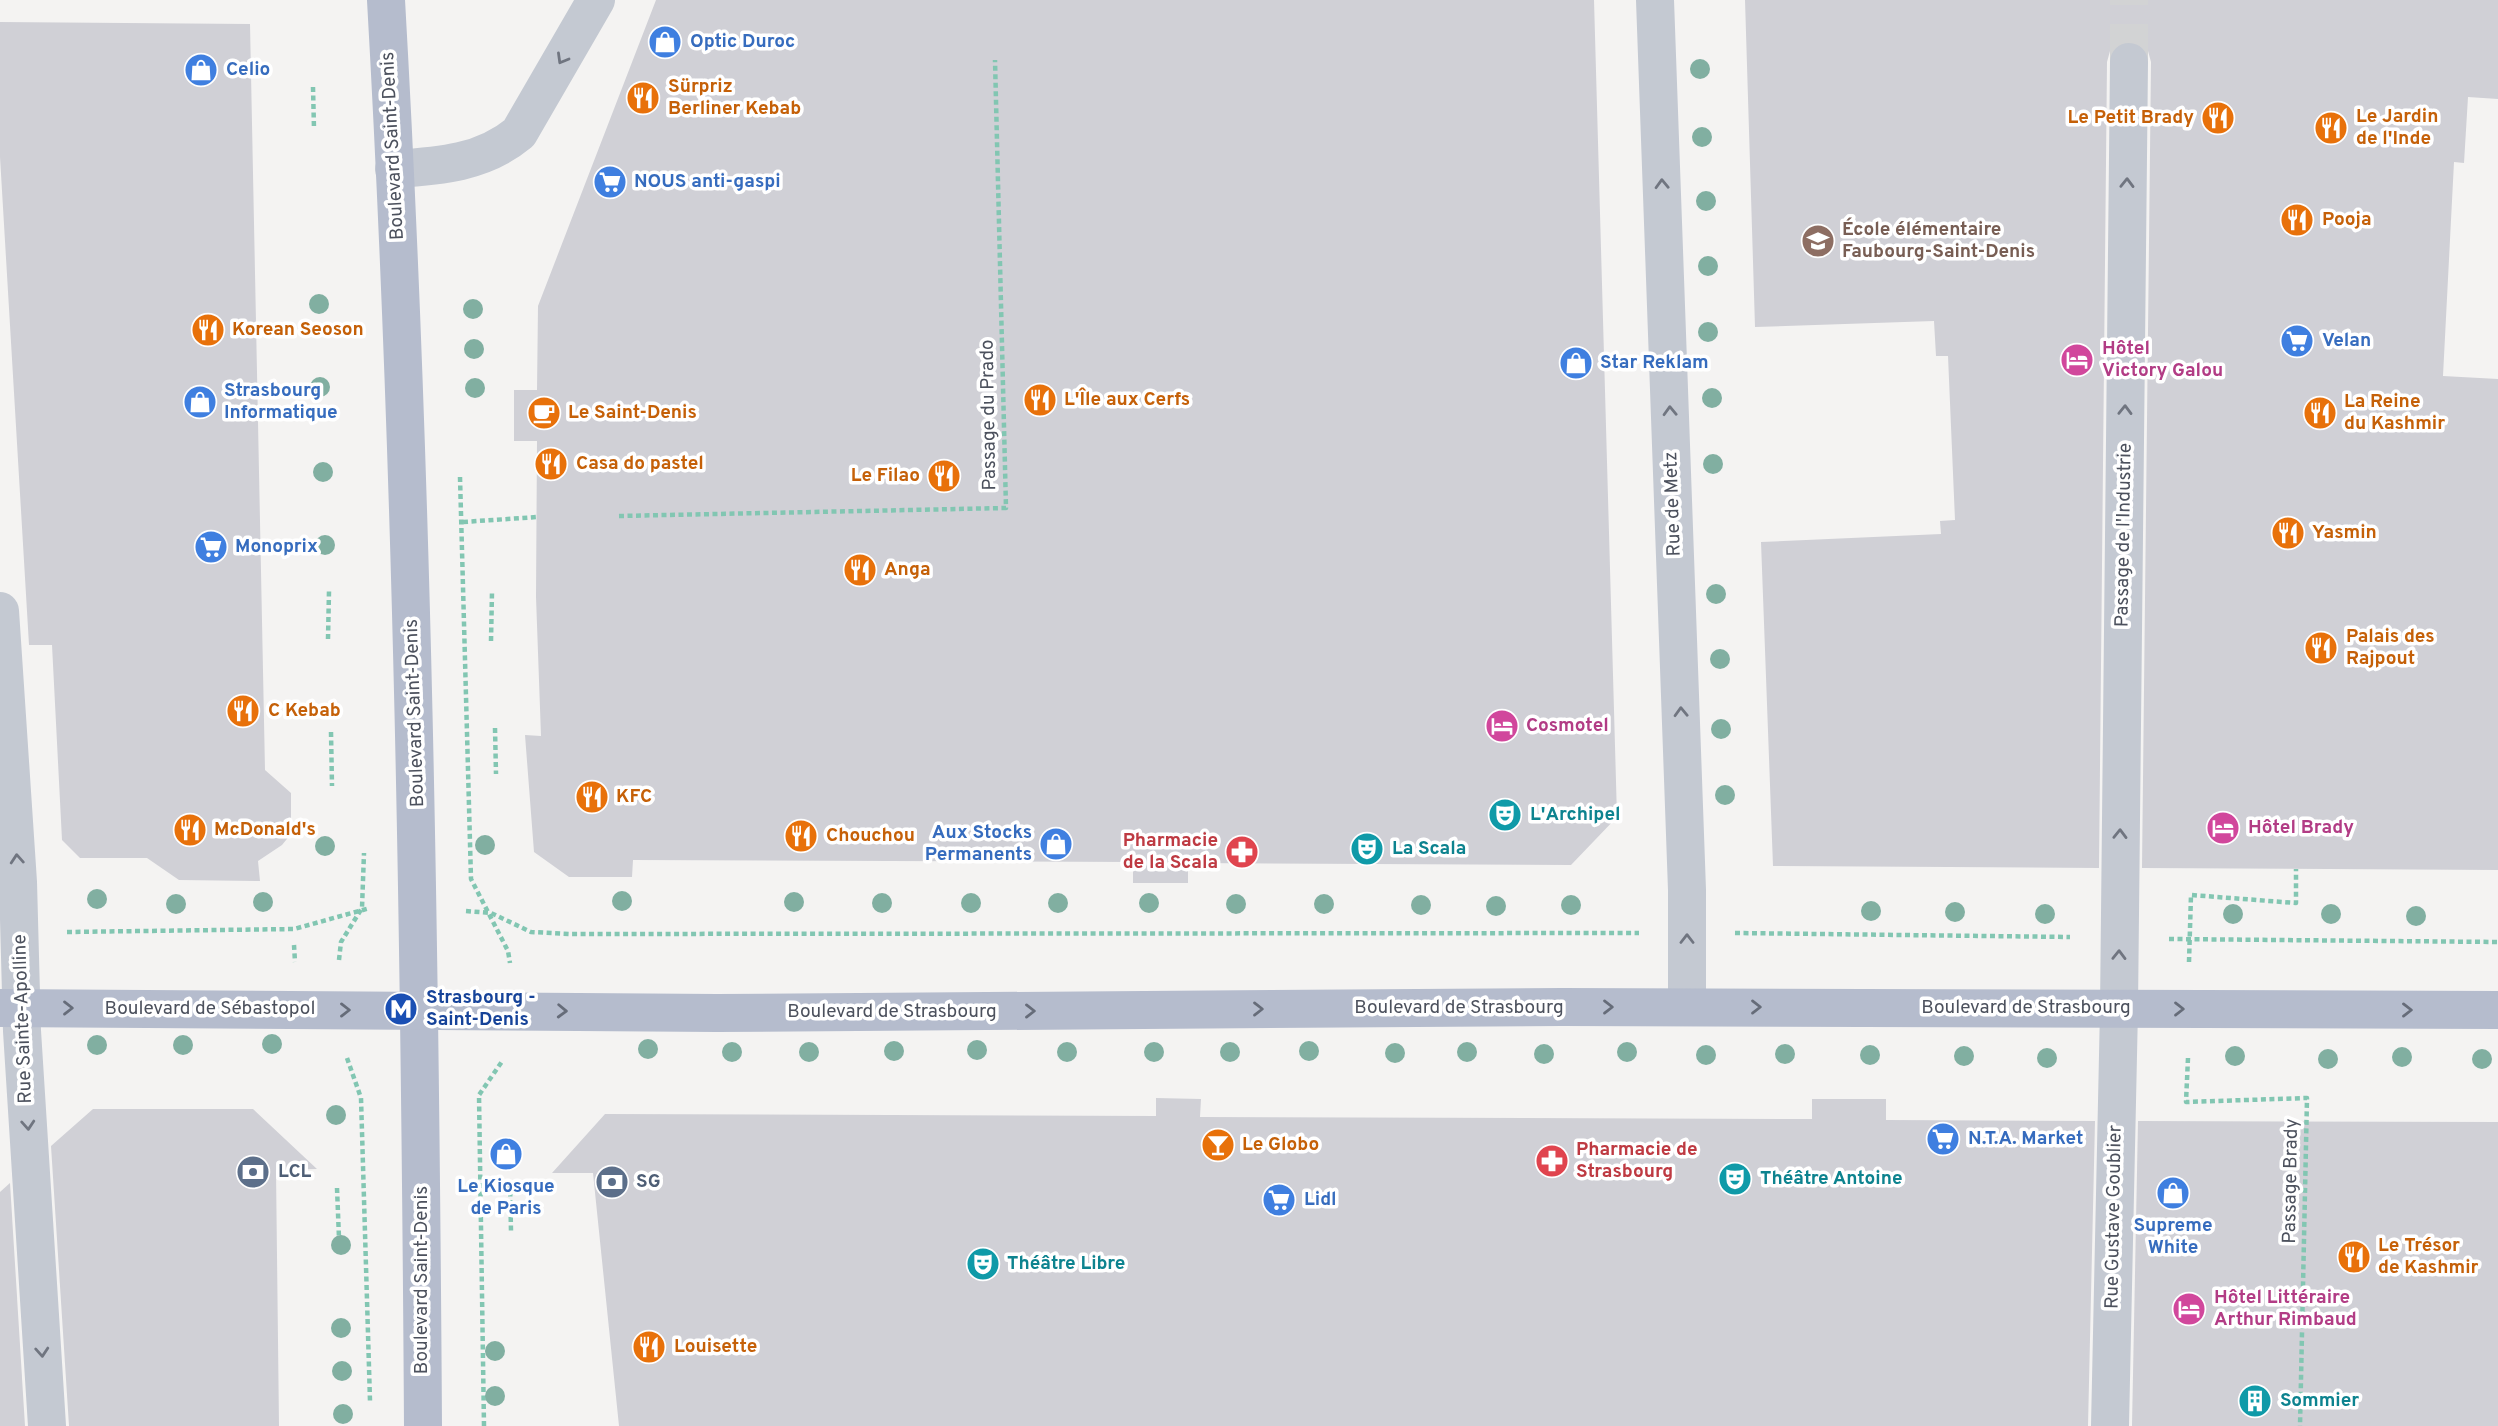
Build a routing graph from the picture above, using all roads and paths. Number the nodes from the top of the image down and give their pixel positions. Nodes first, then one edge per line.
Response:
1 (386, 0) edge
2 (596, 0) edge
3 (1655, 0) edge
4 (995, 60) dead end
5 (2129, 62) tunnel mouth
6 (313, 87) dead end
7 (314, 130) dead end
8 (394, 169) junction
9 (619, 516) dead end
10 (537, 517) dead end
11 (410, 524) junction
12 (328, 591) dead end
13 (492, 592) dead end
14 (0, 611) edge
15 (328, 639) dead end
16 (491, 641) dead end
17 (495, 728) dead end
18 (331, 732) dead end
19 (496, 774) dead end
20 (332, 786) dead end
21 (2296, 869) dead end
22 (491, 913) dead end
23 (325, 920) dead end
24 (19, 927) junction
25 (2190, 930) dead end
26 (1650, 933) dead end
27 (1725, 933) dead end
28 (2078, 937) dead end
29 (2163, 938) dead end
30 (2498, 942) edge
31 (294, 945) dead end
32 (295, 963) dead end
33 (1687, 1007) junction
34 (10, 1008) edge
35 (2119, 1009) junction
36 (420, 1010) junction
37 (2498, 1010) edge
38 (2188, 1060) dead end
39 (479, 1095) dead end
40 (361, 1098) dead end
41 (510, 1183) dead end
42 (337, 1188) dead end
43 (511, 1231) dead end
44 (339, 1238) dead end
45 (370, 1412) dead end
46 (47, 1426) edge
47 (423, 1426) edge
48 (484, 1426) edge
49 (2110, 1426) edge
50 (2300, 1426) edge

1 - 8 main road, Boulevard Saint-Denis
2 -> 8 street
33 -> 3 street, Rue de Metz
4 - 9 path, Passage du Prado
35 -> 5 street, Passage de l'Industrie
6 - 7 path
8 - 11 main road, Boulevard Saint-Denis
10 - 11 path
11 - 36 main road, Boulevard Saint-Denis
12 - 15 path
13 - 16 path
24 -> 14 street, Rue Sainte-Apolline
17 - 19 path
18 - 20 path
21 - 25 path
22 - 26 path
23 - 24 path
24 - 34 street, Rue Sainte-Apolline
27 - 28 path
29 - 30 path
31 - 32 path
33 -> 35 main road, Boulevard de Strasbourg
36 -> 33 main road, Boulevard de Strasbourg
34 -> 36 main road, Boulevard de Sébastopol
34 -> 46 street, Rue Sainte-Apolline
35 -> 37 main road, Boulevard de Strasbourg
35 - 49 street, Rue Gustave Goublier
36 - 47 main road, Boulevard Saint-Denis
38 - 50 path, Passage Brady
39 - 48 path
40 - 45 path
41 - 43 path
42 - 44 path

